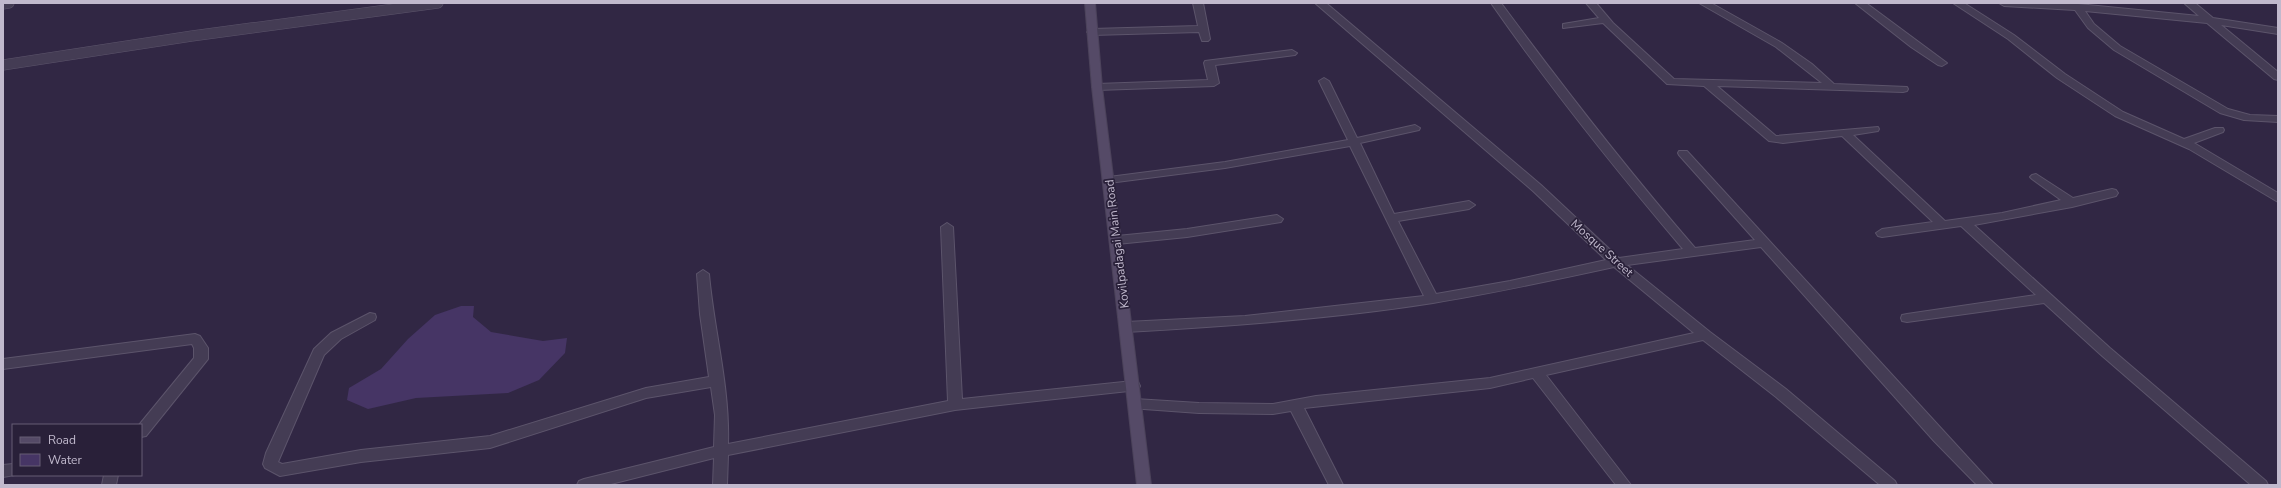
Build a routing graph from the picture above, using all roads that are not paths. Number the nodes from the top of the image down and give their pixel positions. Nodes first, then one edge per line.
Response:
1 (9, 3) edge
2 (438, 3) edge
3 (1090, 3) edge
4 (1198, 3) edge
5 (1320, 3) edge
6 (1496, 3) edge
7 (1591, 3) edge
8 (1704, 3) edge
9 (1860, 3) edge
10 (1958, 3) edge
11 (2004, 3) edge
12 (2146, 3) edge
13 (2189, 3) edge
14 (3, 4) edge
15 (2078, 8) junction
16 (2158, 14) junction
17 (1606, 20) junction
18 (2208, 20) junction
19 (1566, 26) dead end
20 (2278, 31) edge
21 (1092, 32) junction
22 (1292, 53) dead end
23 (1942, 63) dead end
24 (3, 65) edge
25 (2278, 77) edge
26 (1324, 81) dead end
27 (1708, 84) junction
28 (1097, 87) junction
29 (1833, 88) junction
30 (1903, 89) dead end
31 (2278, 119) edge
32 (1415, 128) dead end
33 (1874, 130) dead end
34 (2219, 130) dead end
35 (1845, 133) junction
36 (1355, 142) junction
37 (2184, 143) junction
38 (1683, 153) dead end
39 (2036, 177) dead end
40 (1110, 180) junction
41 (2112, 193) dead end
42 (2278, 198) edge
43 (2072, 203) junction
44 (1469, 205) dead end
45 (1392, 218) junction
46 (1277, 219) dead end
47 (1964, 222) junction
48 (1943, 225) junction
49 (947, 227) dead end
50 (1882, 233) dead end
51 (1117, 240) junction
52 (1764, 243) junction
53 (1692, 252) junction
54 (1616, 262) junction
55 (703, 274) dead end
56 (2047, 298) junction
57 (1432, 299) junction
58 (370, 317) dead end
59 (1908, 318) dead end
60 (1126, 327) junction
61 (1705, 335) junction
62 (3, 364) edge
63 (1536, 372) junction
64 (716, 381) junction
65 (1133, 386) junction
66 (1135, 404) junction
67 (955, 405) junction
68 (1295, 405) junction
69 (142, 431) edge
70 (722, 451) junction
71 (584, 485) edge
72 (720, 485) edge
73 (1144, 485) edge
74 (1336, 485) edge
75 (1624, 485) edge
76 (1888, 485) edge
77 (1986, 485) edge
78 (2261, 485) edge

1 - 14 lane
2 - 24 lane
3 - 21 main road, Kovilpadagai Main Road
4 - 21 street
5 - 54 street, Mosque Street
6 - 53 street
7 - 17 street
8 - 29 street
9 - 23 street
10 - 37 street
11 - 15 street
12 - 16 street
13 - 18 street
15 - 16 street
15 - 31 street
16 - 18 street
17 - 19 street
17 - 27 street
18 - 20 street
18 - 25 street
21 - 28 main road, Kovilpadagai Main Road
22 - 28 street
26 - 36 street
27 - 29 street
27 - 35 street
28 - 40 main road, Kovilpadagai Main Road
29 - 30 street
32 - 36 street
33 - 35 street
34 - 37 street
35 - 48 street
36 - 40 street
36 - 45 street
37 - 42 street
38 - 52 street
39 - 43 street
40 - 51 main road, Kovilpadagai Main Road
41 - 43 street
43 - 47 street
44 - 45 street
45 - 57 street
46 - 51 street
47 - 48 street
47 - 56 street
48 - 50 street
49 - 67 street
51 - 60 main road, Kovilpadagai Main Road
52 - 53 street
52 - 77 street
53 - 54 street
54 - 57 street
54 - 61 street, Mosque Street
55 - 64 street
56 - 59 street
56 - 78 street
57 - 60 street
58 - 64 street
60 - 65 main road, Kovilpadagai Main Road
61 - 63 street
61 - 76 street, Mosque Street
62 - 69 street
63 - 68 street
63 - 75 street
64 - 70 street
65 - 66 main road, Kovilpadagai Main Road
65 - 67 street
66 - 68 street
66 - 73 main road, Kovilpadagai Main Road
67 - 70 street
68 - 74 street
70 - 71 street
70 - 72 street

